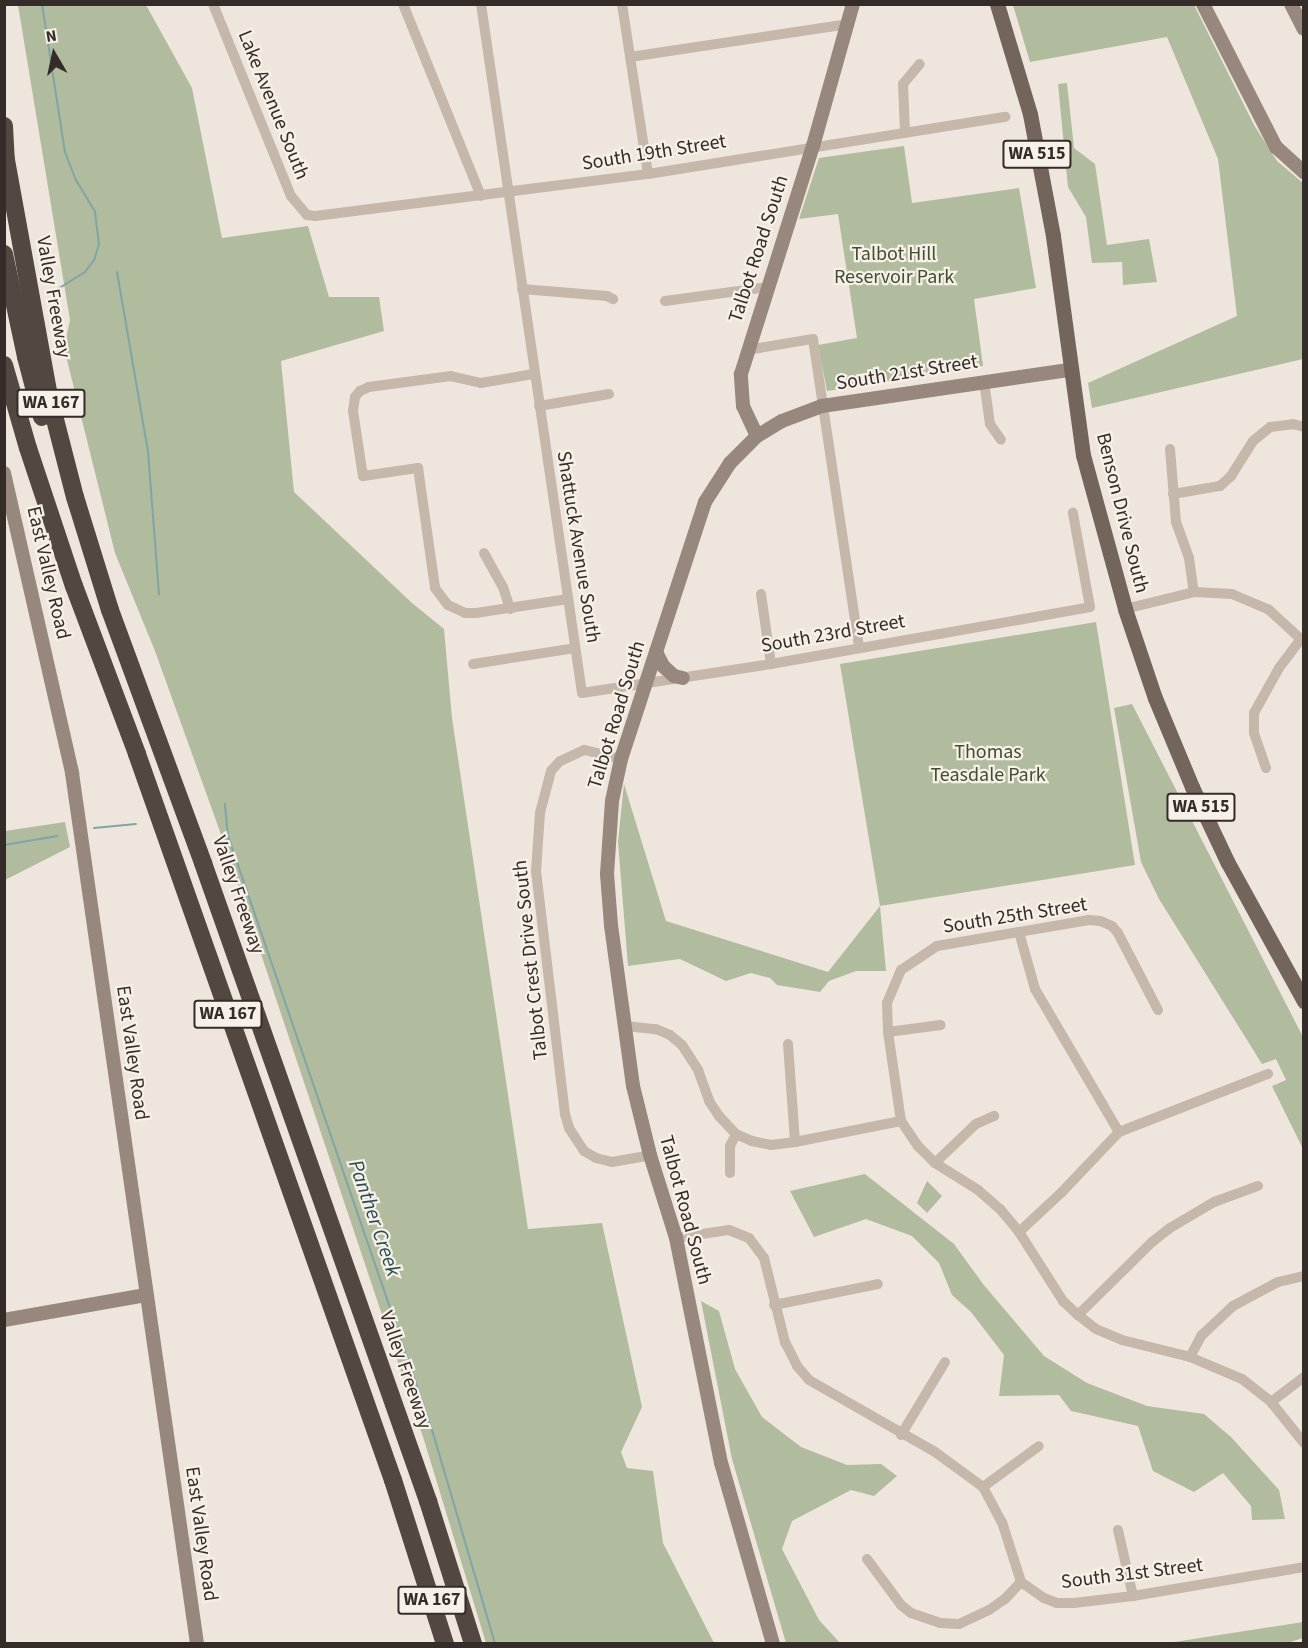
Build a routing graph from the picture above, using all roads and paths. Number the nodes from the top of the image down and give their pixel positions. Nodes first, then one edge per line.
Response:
1 (213, 4) edge
2 (403, 4) edge
3 (481, 4) edge
4 (622, 4) edge
5 (853, 4) edge
6 (997, 4) edge
7 (1203, 4) edge
8 (1291, 4) edge
9 (849, 24) junction
10 (1304, 29) edge
11 (630, 57) junction
12 (920, 64) dead end
13 (1005, 117) dead end
14 (4, 126) edge
15 (905, 132) junction
16 (813, 146) junction
17 (5, 154) edge
18 (1304, 172) edge
19 (648, 174) junction
20 (508, 192) junction
21 (481, 196) junction
22 (307, 215) joint
23 (4, 254) edge
24 (767, 287) junction
25 (522, 289) junction
26 (613, 299) dead end
27 (665, 301) dead end
28 (4, 309) edge
29 (747, 350) junction
30 (4, 365) edge
31 (1070, 370) junction
32 (533, 374) junction
33 (984, 381) junction
34 (609, 394) dead end
35 (539, 406) junction
36 (822, 406) junction
37 (1304, 427) edge
38 (757, 436) junction
39 (1001, 440) dead end
40 (1170, 449) dead end
41 (36, 472) junction
42 (4, 473) edge
43 (1173, 494) junction
44 (1073, 513) dead end
45 (484, 554) dead end
46 (1194, 592) junction
47 (761, 594) dead end
48 (568, 599) junction
49 (510, 609) junction
50 (1125, 609) junction
51 (110, 610) junction
52 (1302, 640) edge
53 (575, 648) junction
54 (859, 648) junction
55 (657, 652) junction
56 (472, 664) dead end
57 (771, 664) junction
58 (683, 678) junction
59 (647, 683) junction
60 (582, 693) joint
61 (621, 759) junction
62 (1266, 768) dead end
63 (1019, 932) junction
64 (1304, 1001) edge
65 (1158, 1010) dead end
66 (941, 1025) dead end
67 (625, 1026) junction
68 (888, 1032) junction
69 (788, 1044) dead end
70 (1268, 1074) dead end
71 (994, 1116) dead end
72 (901, 1121) junction
73 (1119, 1132) junction
74 (736, 1134) junction
75 (795, 1142) junction
76 (650, 1155) junction
77 (935, 1163) junction
78 (730, 1173) dead end
79 (1258, 1186) dead end
80 (1018, 1232) junction
81 (676, 1238) junction
82 (1304, 1276) edge
83 (878, 1284) dead end
84 (146, 1295) junction
85 (774, 1305) junction
86 (1078, 1315) junction
87 (4, 1320) edge
88 (1190, 1357) junction
89 (945, 1362) dead end
90 (1304, 1377) edge
91 (1271, 1402) junction
92 (901, 1435) junction
93 (1304, 1443) edge
94 (1039, 1446) dead end
95 (983, 1487) junction
96 (1118, 1530) dead end
97 (867, 1559) dead end
98 (1304, 1567) edge
99 (1021, 1582) junction
100 (456, 1593) junction
101 (1133, 1596) junction
102 (197, 1644) edge
103 (445, 1644) edge
104 (466, 1644) edge
105 (473, 1644) edge
106 (773, 1644) edge

1 - 22 street, Lake Avenue South
2 - 21 street
3 - 20 street, Shattuck Avenue South
4 - 11 street
5 - 9 street, Talbot Road South
6 - 31 main road, Benson Drive South / WA 515
7 - 18 street
8 - 10 street
9 - 11 street
9 - 16 street, Talbot Road South
11 - 19 street
12 - 15 street
13 - 15 street, South 19th Street
14 - 17 highway, Valley Freeway
15 - 16 street, South 19th Street
16 - 19 street, South 19th Street
16 - 24 street, Talbot Road South
17 - 51 highway, Valley Freeway / WA 167
19 - 20 street, South 19th Street
20 - 21 street, South 19th Street
20 - 25 street, Shattuck Avenue South
21 - 22 street, South 19th Street
23 - 51 highway
24 - 27 street
24 - 29 street, Talbot Road South
25 - 26 street
25 - 32 street, Shattuck Avenue South
28 - 41 highway
29 - 36 street
29 - 38 street, Talbot Road South
30 - 41 highway, WA 167
31 - 33 street, South 21st Street
31 - 50 main road, Benson Drive South / WA 515
32 - 35 street, Shattuck Avenue South
32 - 49 street
33 - 36 street, South 21st Street
33 - 39 street
34 - 35 street
35 - 48 street, Shattuck Avenue South
36 - 38 street, South 21st Street
36 - 54 street
37 - 43 street
38 - 55 street, Talbot Road South
40 - 43 street
41 - 103 highway, WA 167
42 - 84 street, East Valley Road
43 - 46 street
44 - 54 street, South 23rd Street
45 - 49 street
46 - 50 street
46 - 52 street
47 - 57 street
48 - 49 street
48 - 53 street, Shattuck Avenue South
50 - 64 main road, Benson Drive South / WA 515
51 - 100 highway, Valley Freeway / WA 167
52 - 62 street
53 - 56 street
53 - 60 street, Shattuck Avenue South
54 - 57 street, South 23rd Street
55 - 58 street
55 - 59 street, Talbot Road South
57 - 58 street, South 23rd Street
58 - 59 street, South 23rd Street
59 - 60 street, South 23rd Street
59 - 61 street, Talbot Road South
61 - 67 street, Talbot Road South
61 - 76 street, Talbot Crest Drive South
63 - 65 street, South 25th Street
63 - 68 street, South 25th Street
63 - 73 street
66 - 68 street
67 - 74 street
67 - 76 street, Talbot Road South
68 - 72 street, South 25th Street
69 - 75 street
70 - 73 street
71 - 77 street
72 - 75 street
72 - 77 street
73 - 80 street
74 - 75 street
74 - 78 street
76 - 81 street, Talbot Road South
77 - 80 street
79 - 86 street
80 - 86 street
81 - 85 street
81 - 106 street, Talbot Road South
82 - 88 street
83 - 85 street
84 - 87 street
84 - 102 street, East Valley Road
85 - 92 street
86 - 88 street
88 - 91 street
89 - 92 street
90 - 91 street
91 - 93 street
92 - 95 street
94 - 95 street
95 - 99 street
96 - 101 street
97 - 99 street
98 - 101 street, South 31st Street
99 - 101 street, South 31st Street
100 - 104 highway
100 - 105 highway, Valley Freeway / WA 167

